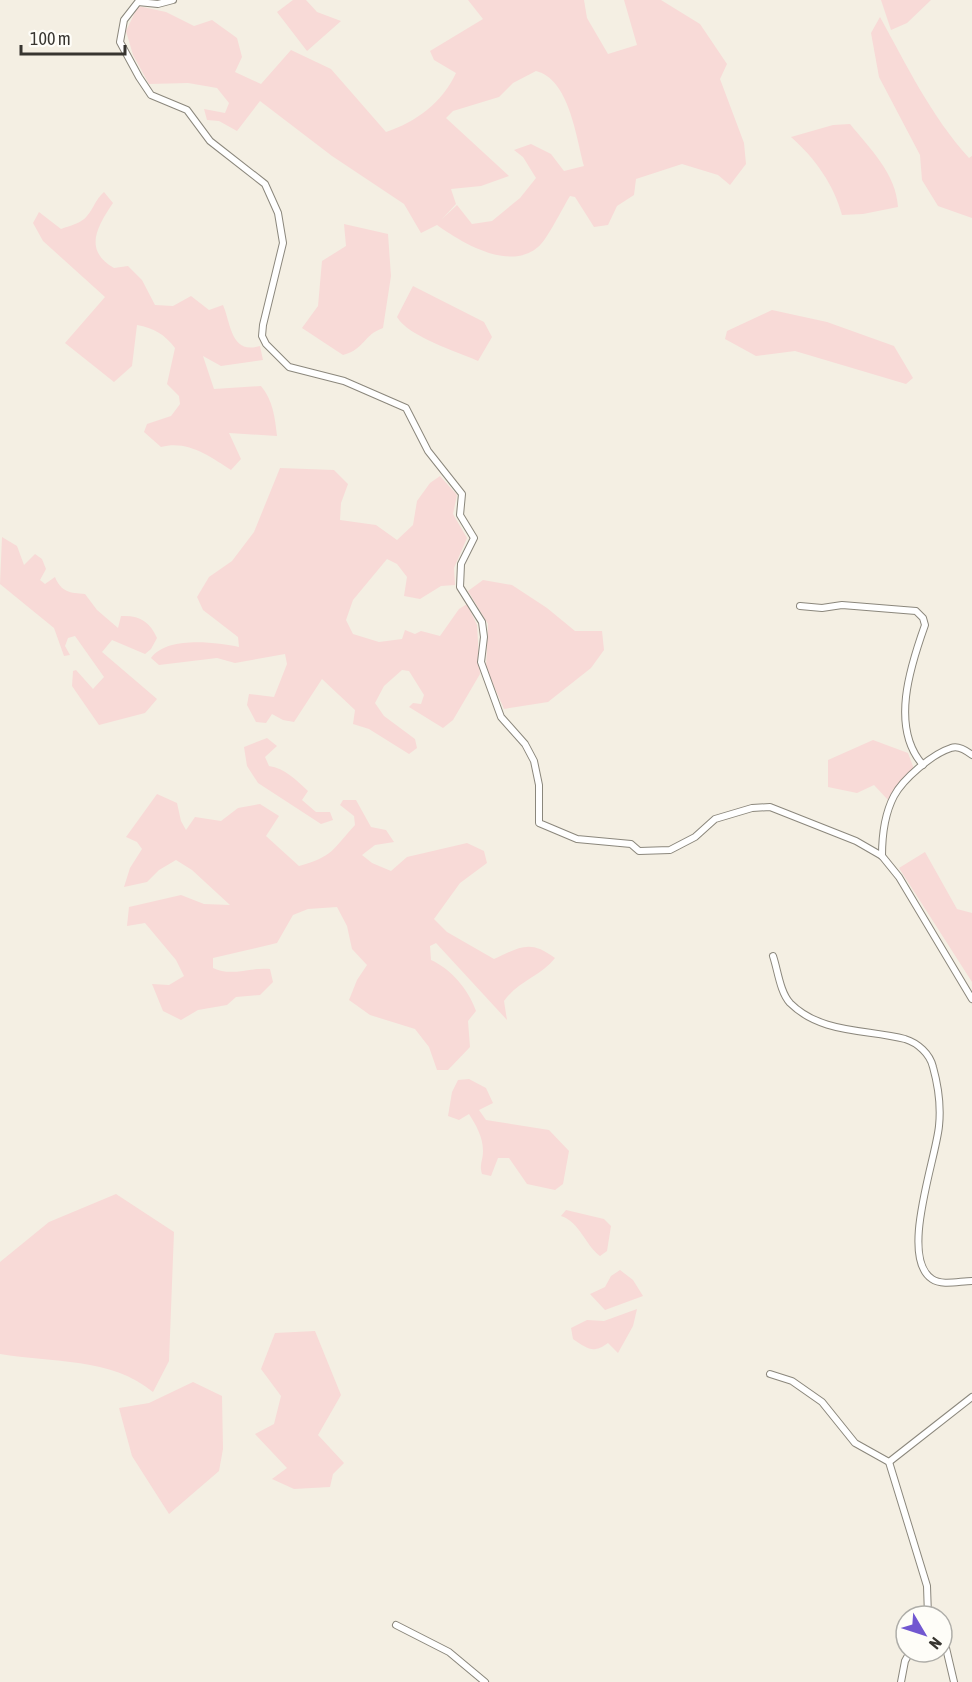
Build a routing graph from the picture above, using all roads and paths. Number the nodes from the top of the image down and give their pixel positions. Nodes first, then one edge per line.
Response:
1 (173, 0) edge
2 (800, 606) dead end
3 (972, 755) edge
4 (923, 765) junction
5 (882, 856) junction
6 (773, 956) dead end
7 (972, 999) edge
8 (972, 1281) edge
9 (770, 1374) dead end
10 (972, 1397) edge
11 (889, 1462) junction
12 (928, 1604) edge
13 (396, 1625) dead end
14 (904, 1664) edge
15 (950, 1664) edge
16 (486, 1682) edge
17 (901, 1682) edge
18 (954, 1682) edge

1 - 5 street
2 - 4 street
3 - 4 street
4 - 5 street
5 - 7 street
6 - 8 street
9 - 11 street
10 - 11 street
11 - 12 street
13 - 16 street
14 - 17 street
15 - 18 street

